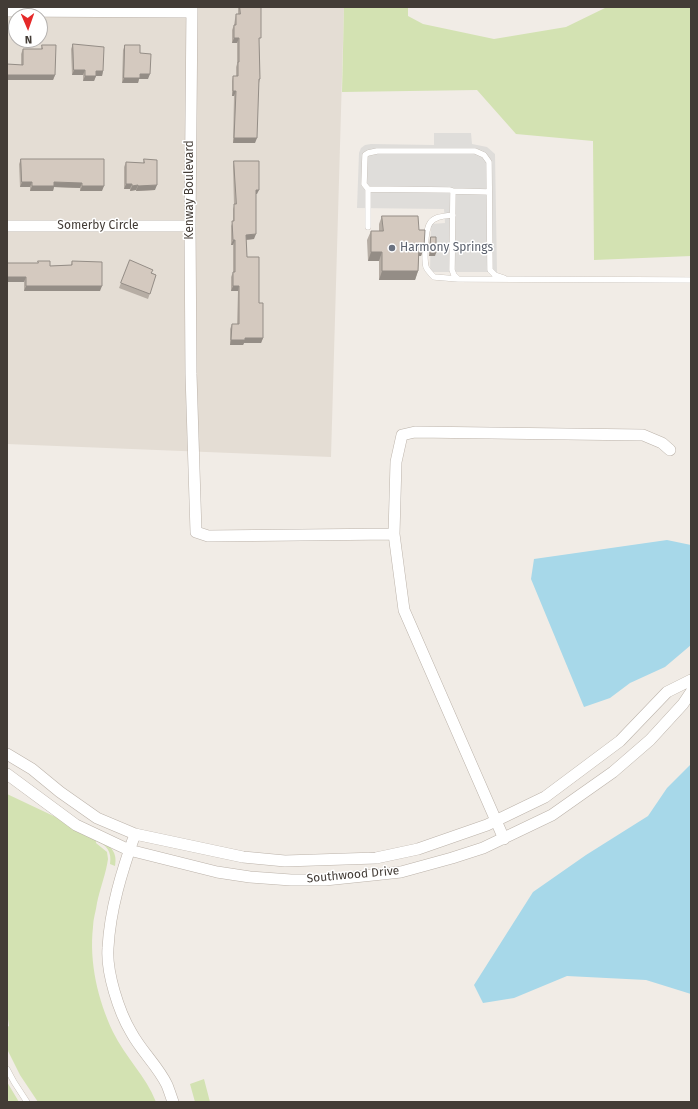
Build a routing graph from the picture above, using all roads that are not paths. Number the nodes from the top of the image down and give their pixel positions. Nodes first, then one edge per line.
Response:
1 (192, 9) edge
2 (7, 11) edge
3 (368, 189) junction
4 (452, 192) junction
5 (489, 192) junction
6 (453, 215) junction
7 (7, 226) edge
8 (190, 226) junction
9 (368, 227) dead end
10 (458, 278) junction
11 (504, 278) junction
12 (691, 280) edge
13 (670, 450) dead end
14 (394, 534) junction
15 (691, 680) edge
16 (691, 692) edge
17 (7, 754) edge
18 (7, 774) edge
19 (496, 821) junction
20 (135, 834) junction
21 (504, 839) junction
22 (129, 850) junction
23 (7, 1069) edge
24 (27, 1102) edge
25 (173, 1102) edge

1 - 2 street
1 - 8 street, Kenway Boulevard
3 - 4 lane
3 - 5 lane
3 - 9 lane
4 - 5 lane
4 - 6 lane
5 - 11 lane
6 - 10 lane
6 - 10 lane
7 - 8 street, Somerby Circle
8 - 14 street, Kenway Boulevard
10 - 11 lane
11 - 12 lane
13 - 14 street
14 - 19 street
15 - 19 street, Southwood Drive
16 - 21 street, Southwood Drive
17 - 20 street, Southwood Drive
18 - 22 street, Southwood Drive
19 - 20 street, Southwood Drive
19 - 21 street
20 - 22 street
21 - 22 street, Southwood Drive
22 - 25 street
23 - 24 lane

